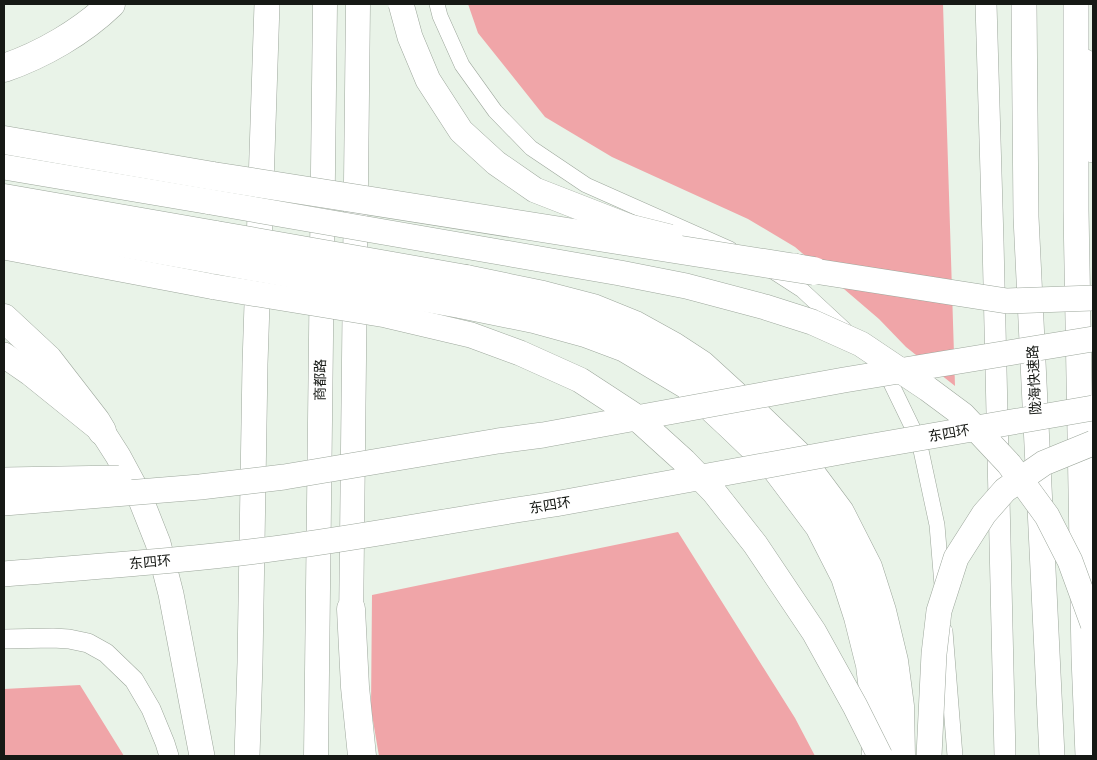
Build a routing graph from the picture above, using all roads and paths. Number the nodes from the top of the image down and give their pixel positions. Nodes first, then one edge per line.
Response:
1 (111, 4) edge
2 (267, 4) edge
3 (325, 4) edge
4 (358, 4) edge
5 (401, 4) edge
6 (437, 4) edge
7 (986, 4) edge
8 (1024, 4) edge
9 (1076, 4) edge
10 (1082, 4) edge
11 (4, 68) edge
12 (4, 140) edge
13 (1093, 152) edge
14 (4, 167) edge
15 (212, 189) junction
16 (4, 198) edge
17 (4, 222) edge
18 (4, 247) edge
19 (216, 248) junction
20 (814, 271) junction
21 (463, 291) junction
22 (1093, 298) edge
23 (4, 318) edge
24 (1093, 339) edge
25 (4, 355) edge
26 (1093, 408) edge
27 (102, 431) junction
28 (1093, 443) edge
29 (284, 477) junction
30 (4, 480) edge
31 (4, 503) edge
32 (4, 574) edge
33 (351, 609) junction
34 (1093, 624) edge
35 (4, 639) edge
36 (169, 756) edge
37 (202, 756) edge
38 (247, 756) edge
39 (316, 756) edge
40 (349, 756) edge
41 (362, 756) edge
42 (876, 756) edge
43 (880, 756) edge
44 (901, 756) edge
45 (929, 756) edge
46 (955, 756) edge
47 (1006, 756) edge
48 (1052, 756) edge
49 (1088, 756) edge

1 - 11 highway
2 - 38 highway
3 - 39 main road, 商都路
4 - 33 main road
5 - 20 highway, bridge
6 - 46 street
7 - 47 main road
8 - 48 highway, 陇海快速路
9 - 49 highway
10 - 13 main road
12 - 15 highway
14 - 15 highway
15 - 20 highway, bridge
15 - 34 highway, bridge
16 - 19 highway
17 - 19 highway
18 - 43 highway, bridge
19 - 21 highway, bridge
20 - 22 highway, bridge
21 - 42 highway
21 - 44 highway
23 - 27 highway
24 - 29 highway, bridge
25 - 27 highway
26 - 32 highway, 东四环, bridge
27 - 37 highway
28 - 45 highway, bridge
29 - 30 highway, bridge
29 - 31 highway, bridge
33 - 40 main road
33 - 41 highway
35 - 36 street

